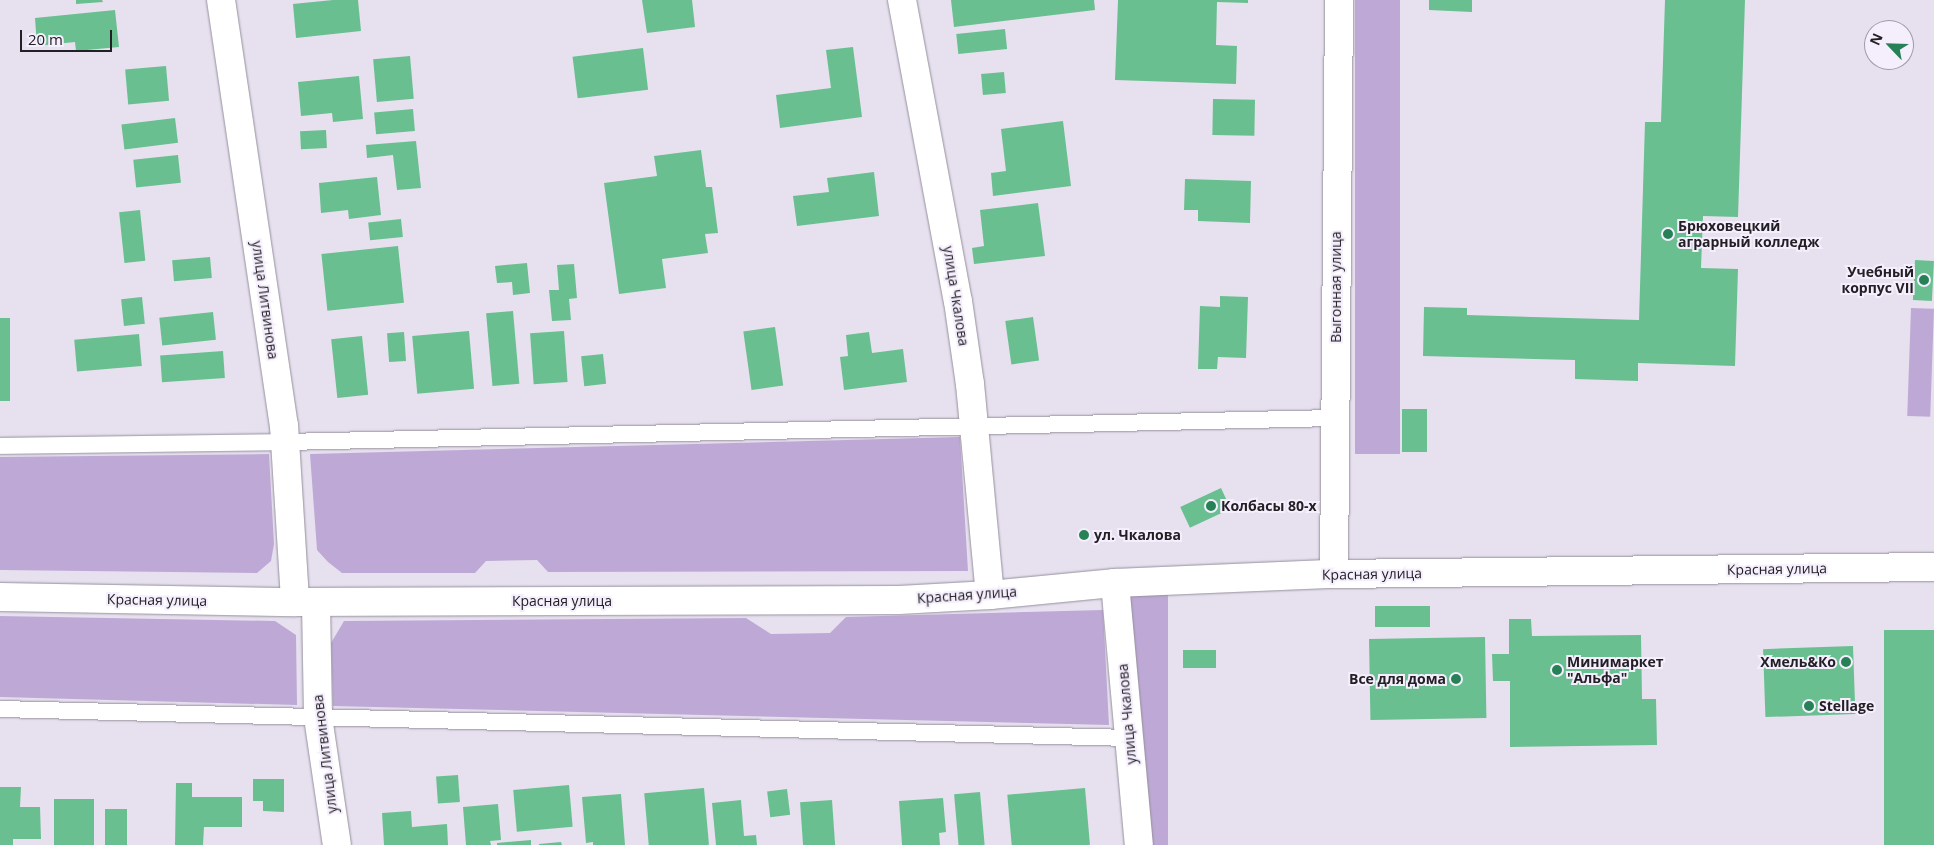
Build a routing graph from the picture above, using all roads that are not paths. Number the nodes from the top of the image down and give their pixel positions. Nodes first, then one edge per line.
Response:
1 (221, 0) edge
2 (902, 0) edge
3 (1339, 0) edge
4 (1335, 418) junction
5 (974, 427) junction
6 (285, 442) junction
7 (0, 446) edge
8 (1934, 567) edge
9 (1334, 574) junction
10 (1115, 583) junction
11 (990, 595) junction
12 (0, 597) edge
13 (305, 602) junction
14 (0, 709) edge
15 (318, 717) junction
16 (1129, 738) junction
17 (337, 845) edge
18 (1139, 845) edge

1 - 6 street, улица Литвинова
2 - 5 street, улица Чкалова
3 - 4 street, Выгонная улица
4 - 5 lane
4 - 9 street, Выгонная улица
5 - 6 lane
5 - 11 street, улица Чкалова
6 - 7 lane
6 - 13 street, улица Литвинова
8 - 9 street, Красная улица
9 - 10 street, Красная улица
10 - 11 street, Красная улица
10 - 16 street, улица Чкалова
11 - 13 street, Красная улица
12 - 13 street, Красная улица
13 - 15 street, улица Литвинова
14 - 15 lane
15 - 16 lane
15 - 17 street, улица Литвинова
16 - 18 street, улица Чкалова

